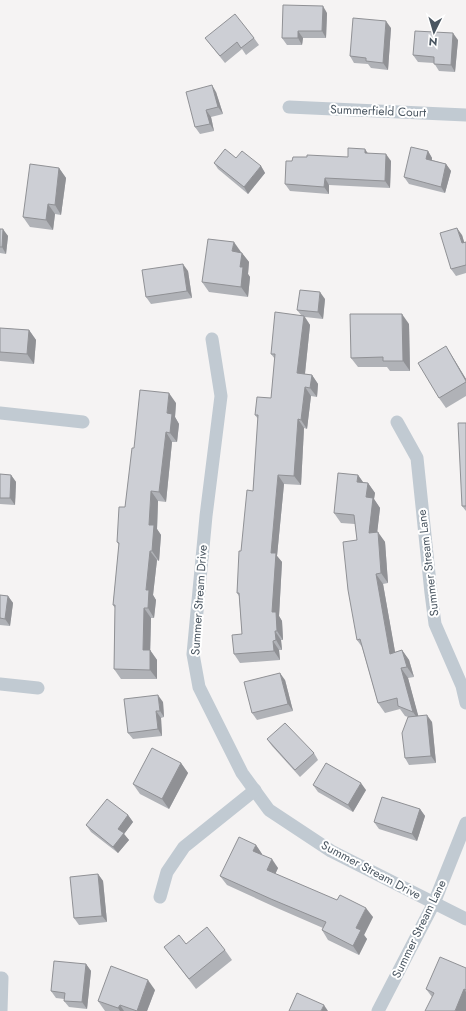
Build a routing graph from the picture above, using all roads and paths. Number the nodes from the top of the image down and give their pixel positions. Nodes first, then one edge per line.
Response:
1 (289, 107) dead end
2 (466, 114) edge
3 (212, 339) dead end
4 (0, 413) edge
5 (83, 422) dead end
6 (397, 422) dead end
7 (0, 684) edge
8 (38, 688) dead end
9 (466, 703) edge
10 (254, 790) junction
11 (466, 823) edge
12 (160, 897) dead end
13 (434, 903) junction
14 (466, 919) edge
15 (1, 978) edge
16 (1, 1011) edge
17 (378, 1011) edge

1 - 2 street, Summerfield Court
3 - 10 street, Summer Stream Drive
4 - 5 street
6 - 9 street, Summer Stream Lane
7 - 8 street
10 - 12 street
10 - 13 street, Summer Stream Drive
11 - 13 street, Summer Stream Lane
13 - 14 street, Summer Stream Drive
13 - 17 street, Summer Stream Lane
15 - 16 street

